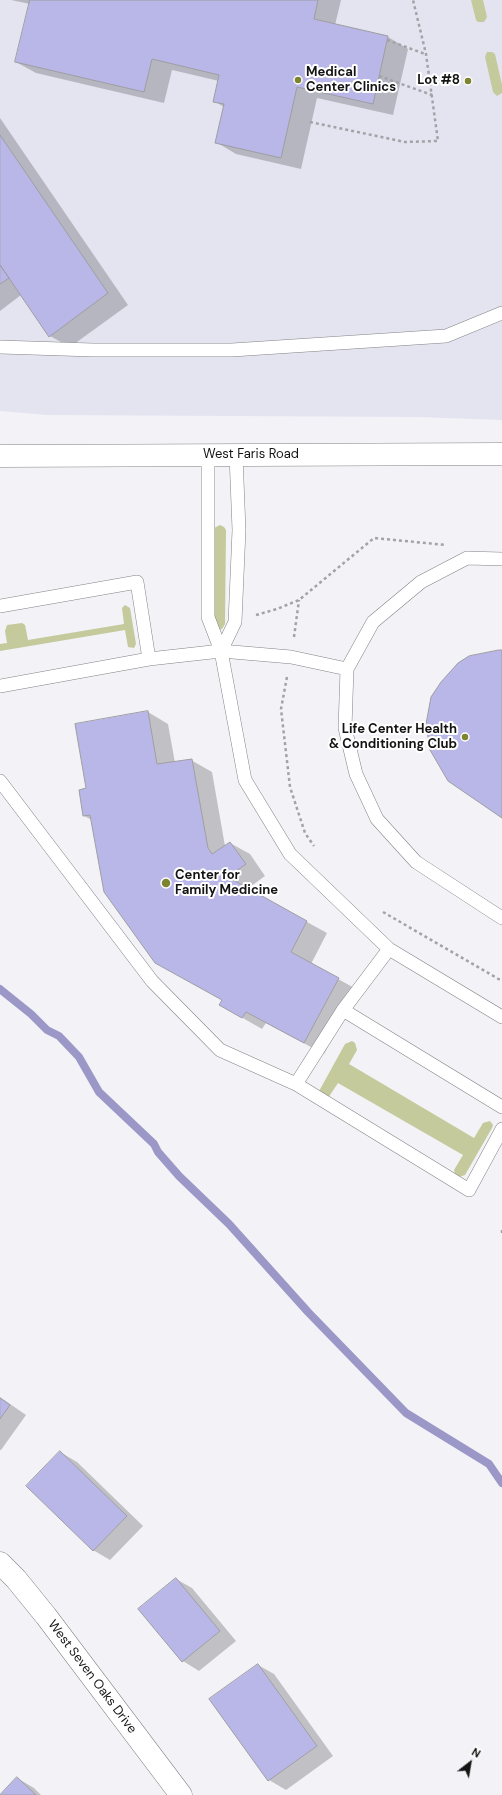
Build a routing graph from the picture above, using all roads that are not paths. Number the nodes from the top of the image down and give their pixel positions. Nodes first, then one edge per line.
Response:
1 (502, 313) edge
2 (0, 347) edge
3 (502, 454) edge
4 (208, 455) junction
5 (236, 455) junction
6 (0, 456) edge
7 (502, 559) edge
8 (0, 606) edge
9 (221, 650) junction
10 (149, 659) junction
11 (347, 669) junction
12 (0, 686) edge
13 (0, 781) edge
14 (502, 918) edge
15 (389, 949) junction
16 (343, 1010) junction
17 (502, 1017) edge
18 (296, 1084) junction
19 (502, 1107) edge
20 (502, 1129) edge
21 (0, 1563) edge
22 (180, 1795) edge

1 - 2 lane
3 - 5 main road, West Faris Road
4 - 5 main road, West Faris Road
4 - 6 main road, West Faris Road
4 - 9 lane
5 - 9 lane
7 - 11 lane
8 - 10 lane
9 - 10 lane
9 - 11 lane
9 - 15 lane
10 - 12 lane
11 - 14 lane
13 - 18 lane
15 - 16 lane
15 - 17 lane
16 - 18 lane
16 - 19 lane
18 - 20 lane
21 - 22 main road, West Seven Oaks Drive

